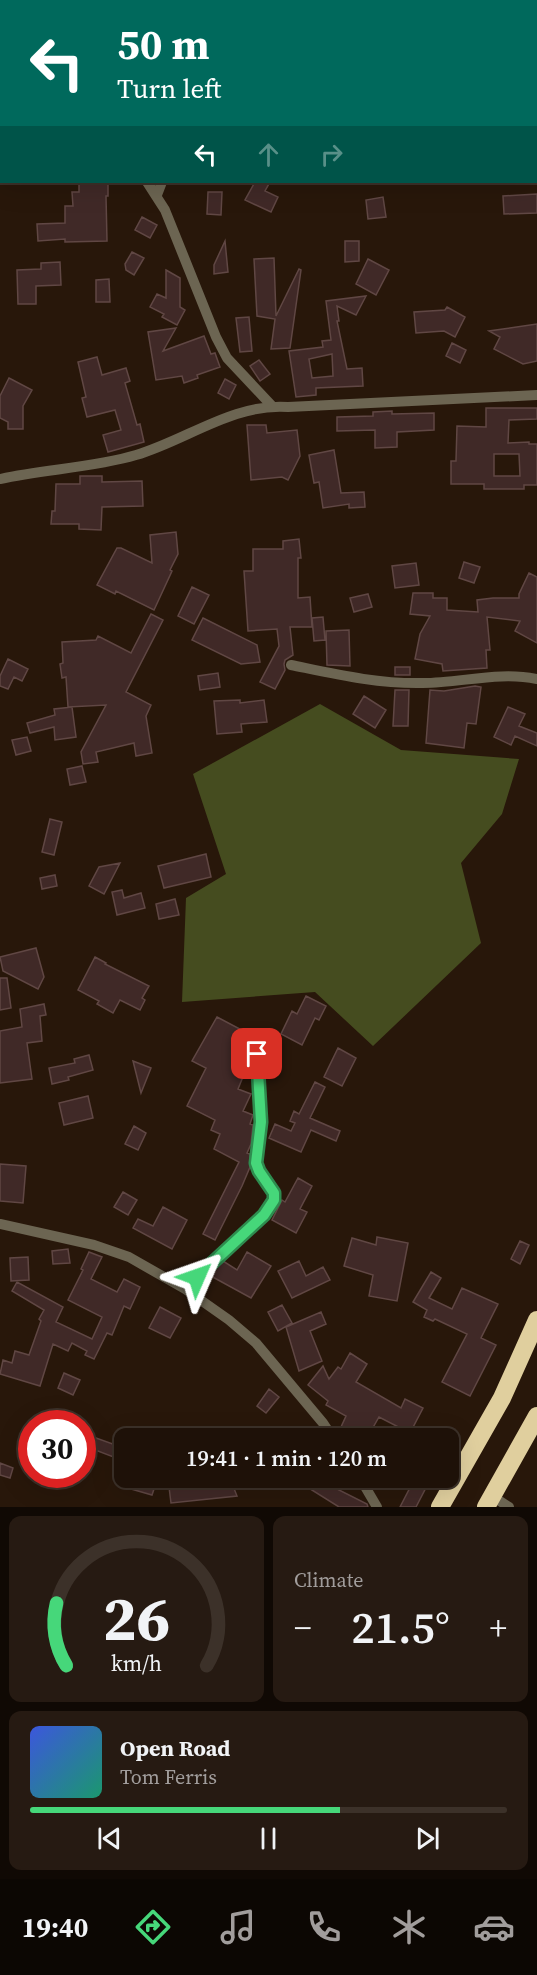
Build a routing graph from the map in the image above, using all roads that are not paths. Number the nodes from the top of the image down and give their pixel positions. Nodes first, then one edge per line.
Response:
1 (148, 183) edge
2 (162, 183) edge
3 (156, 195) junction
4 (537, 395) edge
5 (272, 406) junction
6 (0, 479) edge
7 (291, 665) dead end
8 (537, 678) edge
9 (257, 1054) dead end
10 (0, 1224) edge
11 (185, 1290) junction
12 (537, 1320) edge
13 (537, 1416) edge
14 (325, 1428) edge
15 (366, 1488) edge
16 (489, 1501) edge
17 (377, 1507) edge
18 (440, 1507) edge
19 (509, 1507) edge

1 - 3 street
2 - 3 street
3 - 5 street
4 - 5 street
5 - 6 street
7 - 8 street
9 - 11 street
10 - 11 street
11 - 14 street
12 - 18 highway
13 - 16 highway
15 - 17 street
16 - 19 street

